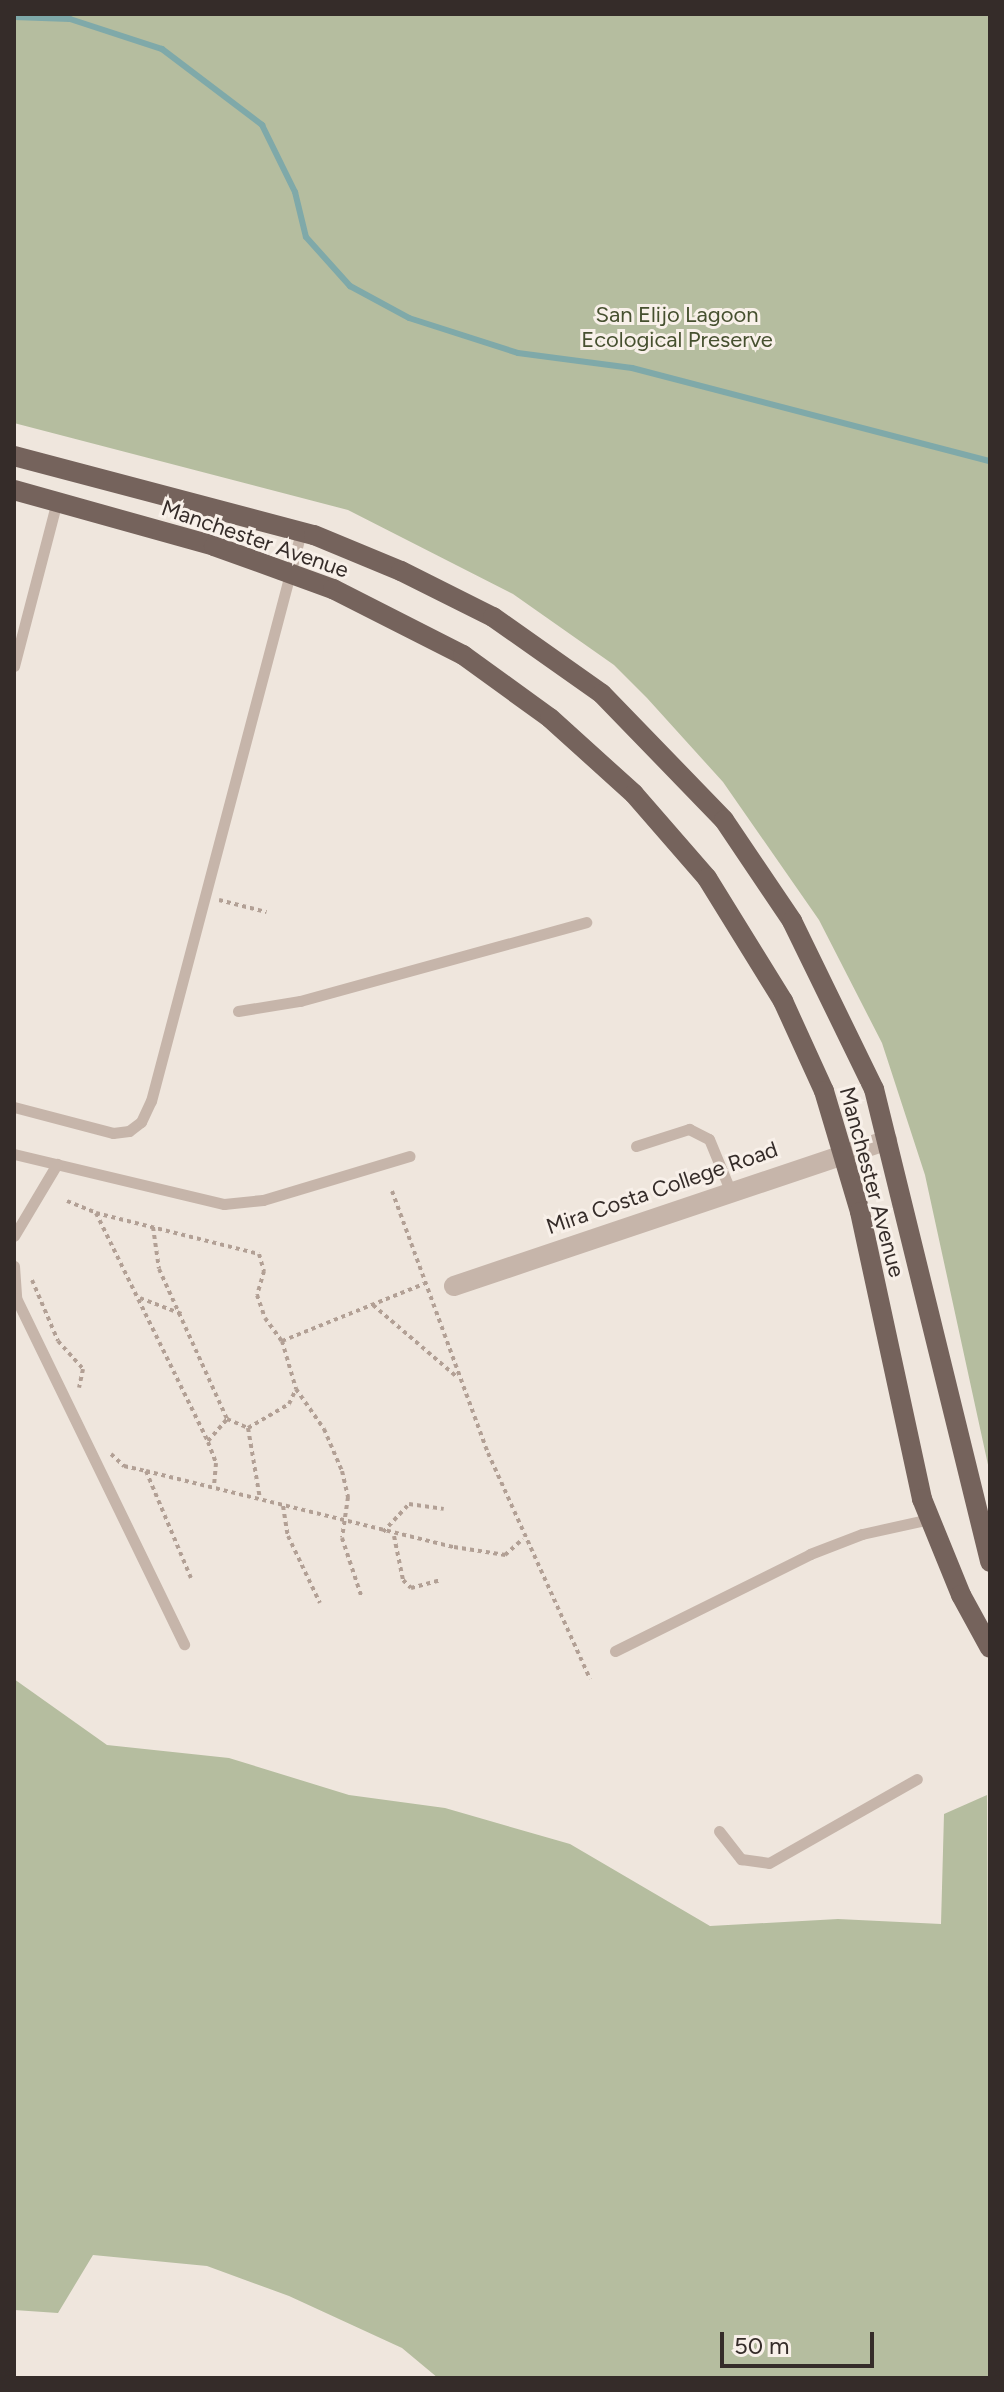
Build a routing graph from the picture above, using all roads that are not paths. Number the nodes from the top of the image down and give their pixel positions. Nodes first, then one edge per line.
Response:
1 (14, 456) edge
2 (14, 490) edge
3 (57, 501) junction
4 (301, 532) junction
5 (290, 573) junction
6 (14, 666) edge
7 (586, 922) dead end
8 (238, 1011) dead end
9 (14, 1107) edge
10 (887, 1140) junction
11 (636, 1146) dead end
12 (843, 1151) junction
13 (14, 1154) edge
14 (410, 1156) dead end
15 (57, 1164) junction
16 (730, 1190) junction
17 (14, 1236) edge
18 (14, 1266) edge
19 (454, 1286) dead end
20 (930, 1519) junction
21 (990, 1562) edge
22 (184, 1644) dead end
23 (990, 1648) edge
24 (615, 1651) dead end
25 (917, 1779) dead end
26 (719, 1831) dead end

1 - 4 main road, Manchester Avenue
2 - 3 main road, Manchester Avenue
3 - 5 main road, Manchester Avenue
3 - 6 lane
4 - 5 lane
4 - 10 main road, Manchester Avenue
5 - 9 lane
5 - 12 main road, Manchester Avenue
7 - 8 lane
10 - 12 street, Mira Costa College Road
10 - 21 main road, Manchester Avenue
11 - 16 lane
12 - 16 street, Mira Costa College Road
12 - 20 main road, Manchester Avenue
13 - 15 lane
14 - 15 lane
15 - 17 lane
16 - 19 street, Mira Costa College Road
18 - 22 lane
20 - 23 main road, Manchester Avenue
20 - 24 lane
25 - 26 lane

